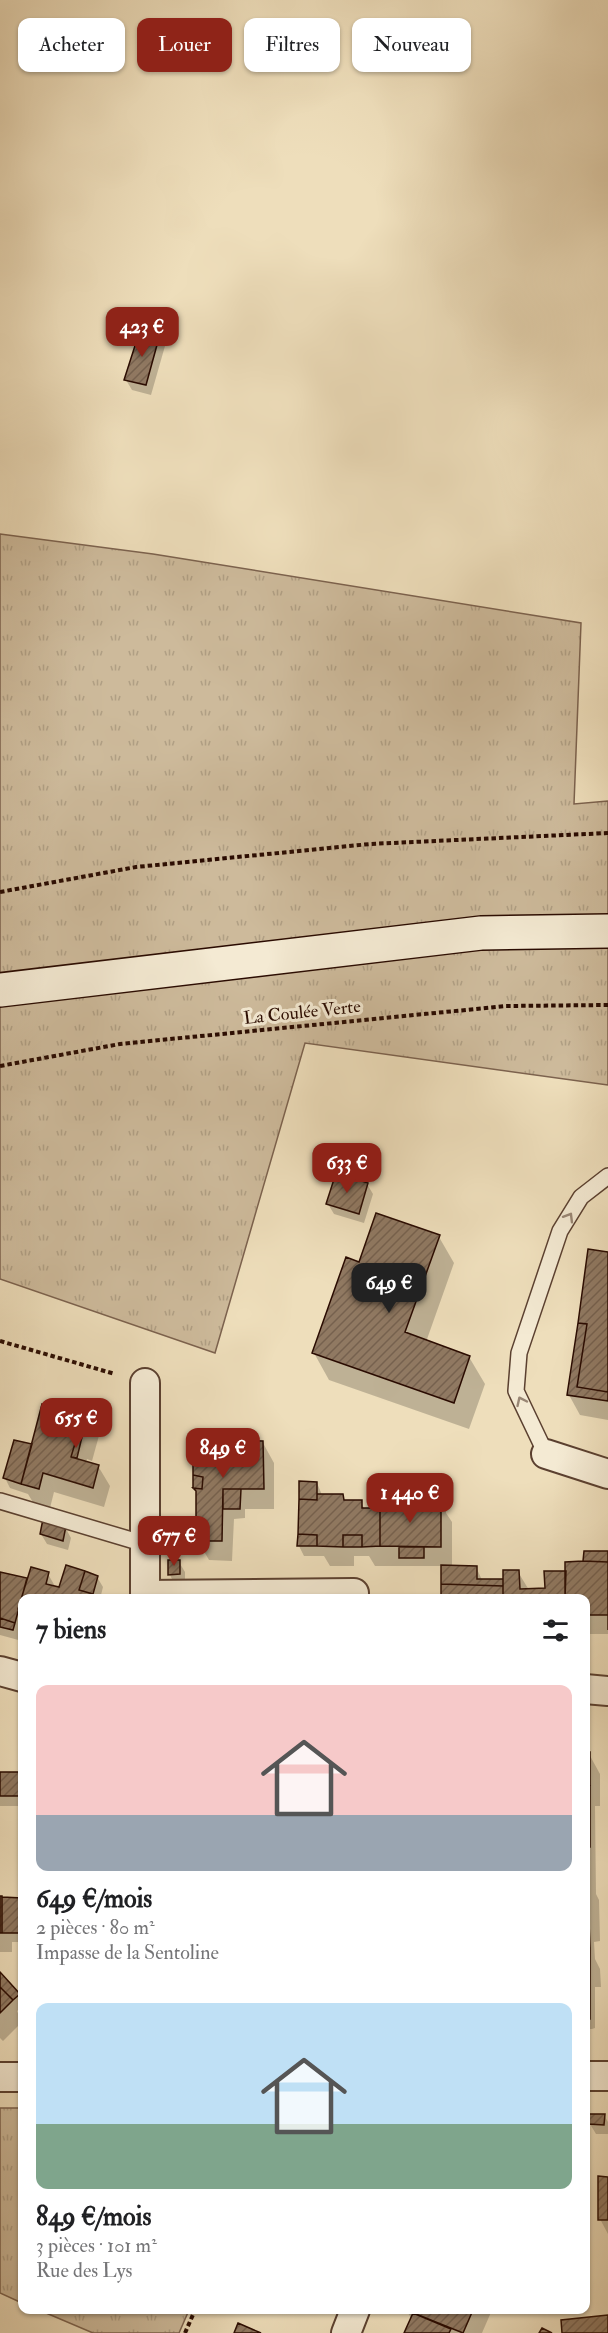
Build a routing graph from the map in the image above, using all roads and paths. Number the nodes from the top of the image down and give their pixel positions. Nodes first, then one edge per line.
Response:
1 (608, 833) edge
2 (0, 892) edge
3 (608, 931) edge
4 (0, 990) edge
5 (608, 1005) edge
6 (0, 1066) edge
7 (608, 1176) edge
8 (0, 1341) edge
9 (144, 1383) joint
10 (546, 1454) joint
11 (608, 1474) edge
12 (0, 1501) edge
13 (145, 1544) junction
14 (145, 1594) edge
15 (302, 1594) edge
16 (354, 1594) edge
17 (0, 1671) edge
18 (18, 1676) edge
19 (590, 1689) edge
20 (608, 1691) edge
21 (590, 2076) edge
22 (608, 2076) edge
23 (0, 2078) edge
24 (18, 2078) edge
25 (193, 2314) edge
26 (353, 2314) edge
27 (185, 2333) edge
28 (346, 2333) edge

1 - 2 path
3 - 4 main road
5 - 6 path, La Coulée Verte
10 -> 7 lane
8 - 9 path
9 - 13 street
10 - 11 street
12 - 13 lane
13 - 14 street
15 - 16 street
17 - 18 street
19 - 20 street
21 - 22 street
23 - 24 street
25 - 27 path
26 - 28 street

